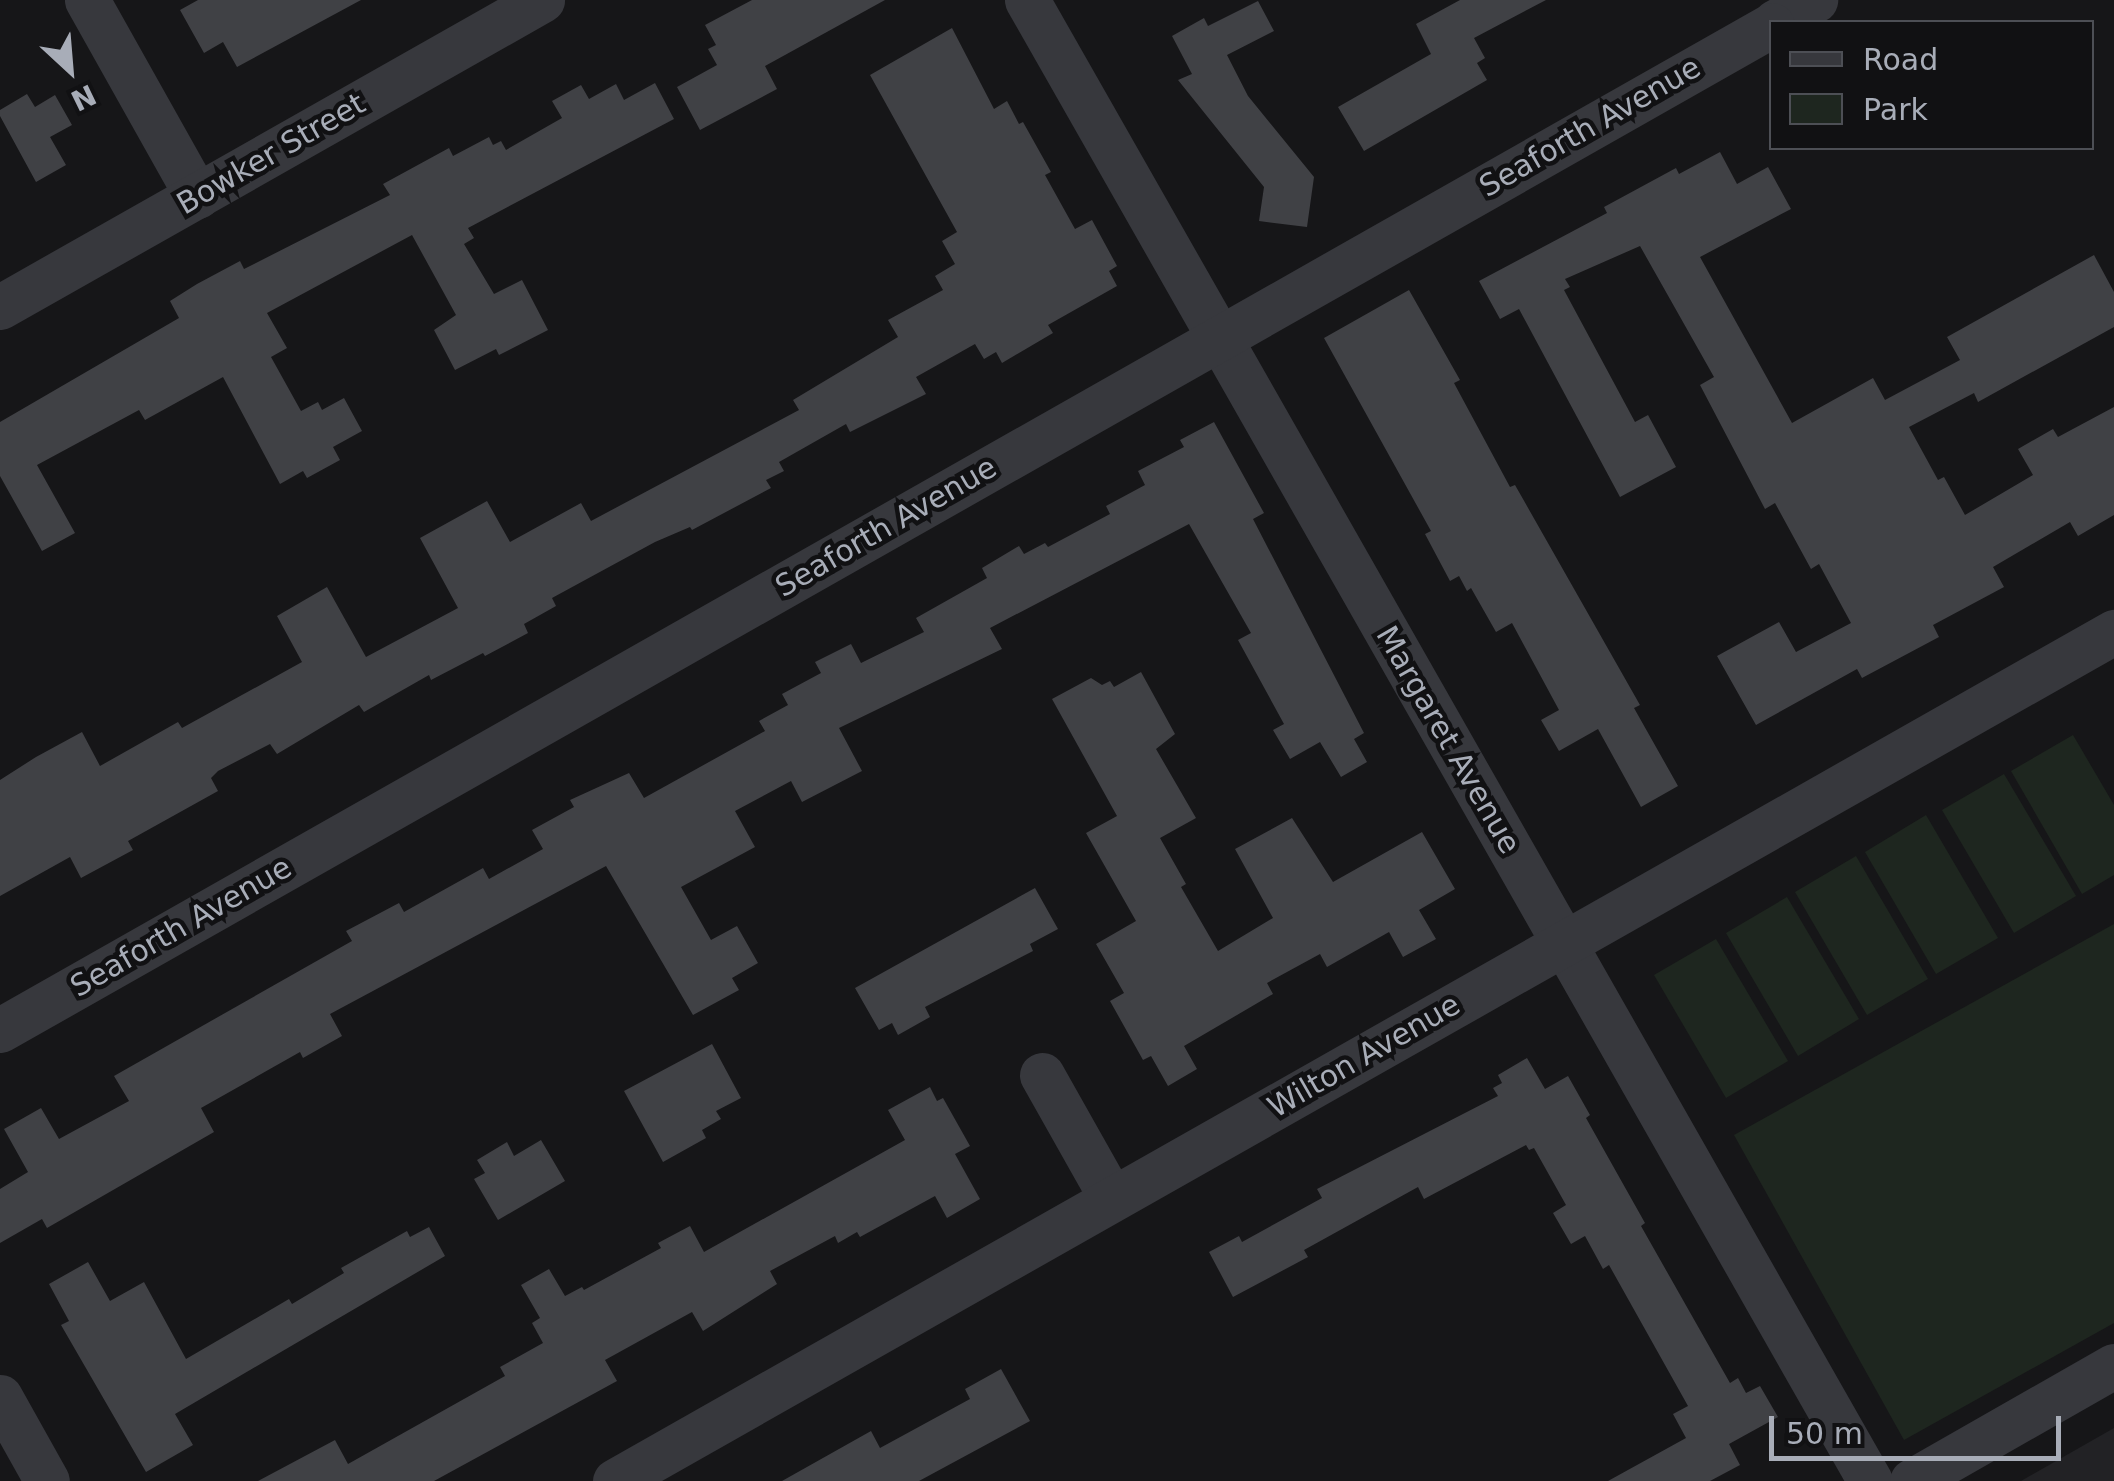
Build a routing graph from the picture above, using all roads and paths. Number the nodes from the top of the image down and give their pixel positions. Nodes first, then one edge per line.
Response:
1 (87, 0) edge
2 (542, 0) edge
3 (1027, 0) edge
4 (1815, 0) edge
5 (1780, 20) edge
6 (1769, 26) edge
7 (197, 196) junction
8 (0, 307) edge
9 (1219, 338) junction
10 (2114, 632) edge
11 (1564, 944) junction
12 (0, 1030) edge
13 (1042, 1075) dead end
14 (1112, 1199) junction
15 (2114, 1366) edge
16 (0, 1398) edge
17 (47, 1481) edge
18 (615, 1481) edge
19 (1870, 1481) edge
20 (1912, 1481) edge

1 - 7 street
2 - 7 street, Bowker Street
3 - 9 street, Margaret Avenue
4 - 5 street, Seaforth Avenue
6 - 9 street, Seaforth Avenue
7 - 8 street, Bowker Street
9 - 11 street, Margaret Avenue
9 - 12 street, Seaforth Avenue
10 - 11 street, Wilton Avenue
11 - 14 street, Wilton Avenue
11 - 19 street, Margaret Avenue
13 - 14 street
14 - 18 street, Wilton Avenue
15 - 20 street
16 - 17 street

